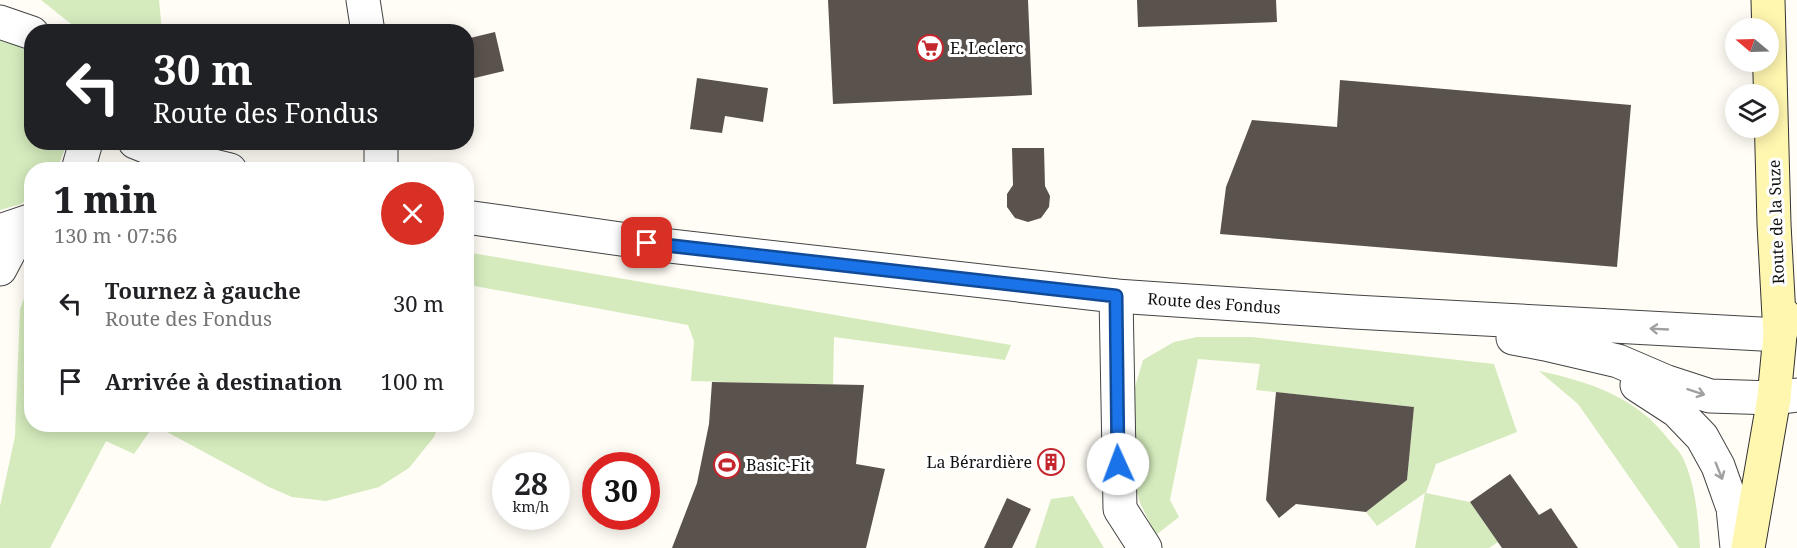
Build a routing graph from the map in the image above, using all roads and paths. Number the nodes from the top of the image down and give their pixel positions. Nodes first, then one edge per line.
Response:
1 (363, 0) edge
2 (1768, 0) edge
3 (0, 22) edge
4 (367, 24) edge
5 (24, 30) edge
6 (155, 150) edge
7 (198, 162) edge
8 (474, 218) edge
9 (24, 224) edge
10 (0, 231) edge
11 (24, 232) edge
12 (0, 269) edge
13 (1797, 270) edge
14 (1116, 296) junction
15 (1354, 312) junction
16 (1789, 336) edge
17 (1584, 353) junction
18 (1786, 397) edge
19 (1144, 548) edge
20 (1737, 548) edge
21 (1748, 548) edge

1 - 4 street
2 - 16 main road, Route de la Suze
3 - 5 street
6 - 7 street
8 - 14 street, Route des Fondus
9 - 10 street
11 - 12 street
13 - 16 main road, Route de la Suze
14 - 15 street, Route des Fondus
14 - 19 street
16 -> 15 street, Route des Fondus
15 - 17 street, Route des Fondus
16 - 18 main road, Route de la Suze
17 -> 18 street, Route des Fondus
17 -> 20 street, Route des Fondus
18 - 21 main road, Route de la Suze

